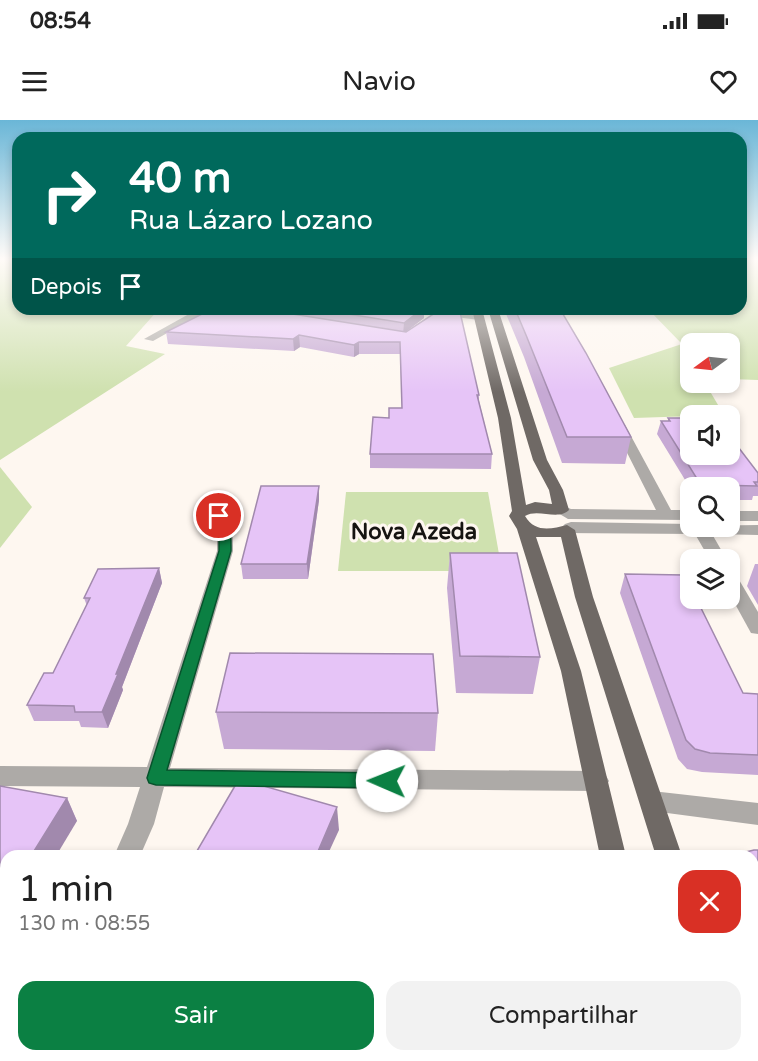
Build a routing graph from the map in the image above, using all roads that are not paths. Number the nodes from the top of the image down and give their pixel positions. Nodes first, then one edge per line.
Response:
1 (194, 315) edge
2 (433, 315) edge
3 (450, 315) edge
4 (479, 315) edge
5 (495, 315) edge
6 (149, 339) dead end
7 (615, 416) edge
8 (666, 515) junction
9 (680, 515) edge
10 (219, 516) dead end
11 (740, 516) edge
12 (758, 516) edge
13 (523, 520) junction
14 (567, 520) junction
15 (680, 528) edge
16 (740, 530) edge
17 (758, 530) edge
18 (740, 596) edge
19 (758, 628) edge
20 (0, 776) edge
21 (156, 778) junction
22 (597, 781) junction
23 (652, 801) junction
24 (758, 814) edge
25 (130, 850) edge
26 (612, 850) edge
27 (667, 850) edge

1 - 6 street
2 - 3 street
4 - 13 main road
5 - 14 main road
7 - 8 street
8 - 9 street
8 - 14 street
10 - 21 street
11 - 12 street
13 - 14 main road
13 - 14 main road
13 - 22 main road
14 - 15 street
14 - 23 main road
16 - 17 street
18 - 19 street
20 - 21 street
21 - 22 street
21 - 25 street
22 - 26 main road
23 - 24 street
23 - 27 main road

